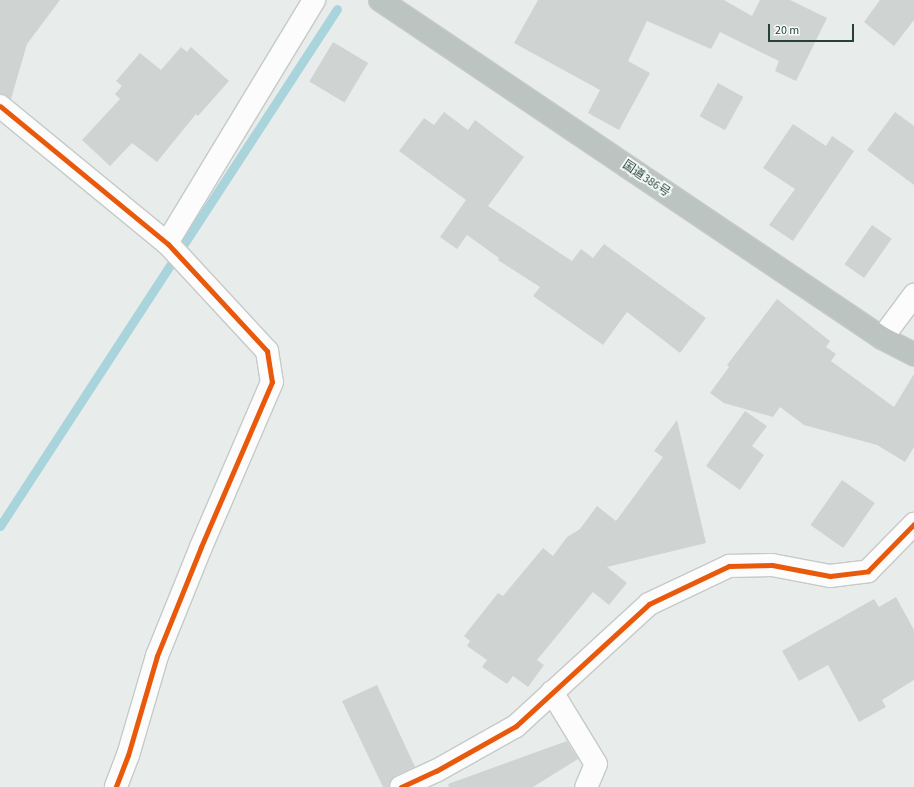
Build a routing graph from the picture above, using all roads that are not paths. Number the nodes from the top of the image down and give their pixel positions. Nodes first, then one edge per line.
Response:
1 (314, 0) edge
2 (380, 0) edge
3 (0, 106) edge
4 (167, 244) junction
5 (914, 295) edge
6 (882, 338) junction
7 (914, 354) edge
8 (914, 524) edge
9 (552, 692) junction
10 (116, 787) edge
11 (401, 787) edge
12 (586, 787) edge

1 - 4 street
2 - 6 highway, 国道386号
3 - 4 street
4 - 10 street
5 - 6 street
6 - 7 highway, 国道386号
8 - 9 street
9 - 11 street
9 - 12 street

